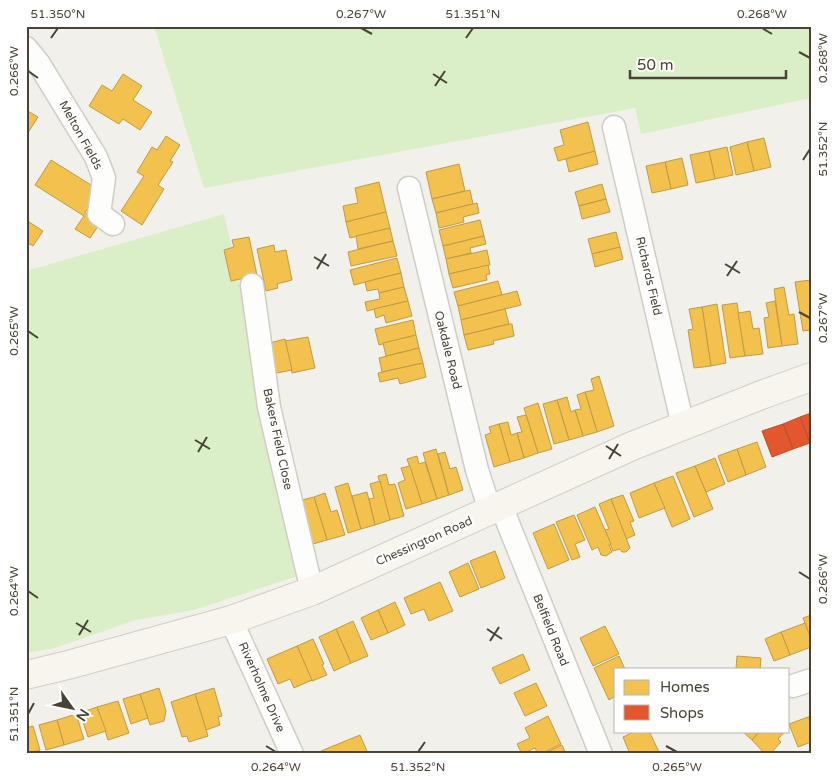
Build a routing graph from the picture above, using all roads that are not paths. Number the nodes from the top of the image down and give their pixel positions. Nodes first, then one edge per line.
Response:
1 (26, 48) edge
2 (614, 127) dead end
3 (409, 188) dead end
4 (113, 224) dead end
5 (252, 285) dead end
6 (811, 377) edge
7 (683, 426) junction
8 (496, 508) junction
9 (312, 591) junction
10 (231, 620) junction
11 (26, 675) edge
12 (292, 754) edge
13 (601, 754) edge

1 - 4 street, Melton Fields
2 - 7 street, Richards Field
3 - 8 street, Oakdale Road
5 - 9 street, Bakers Field Close
6 - 7 main road, Chessington Road
7 - 8 main road, Chessington Road
8 - 9 main road, Chessington Road
8 - 13 street, Belfield Road
9 - 10 main road, Chessington Road
10 - 11 main road, Chessington Road
10 - 12 street, Riverholme Drive

